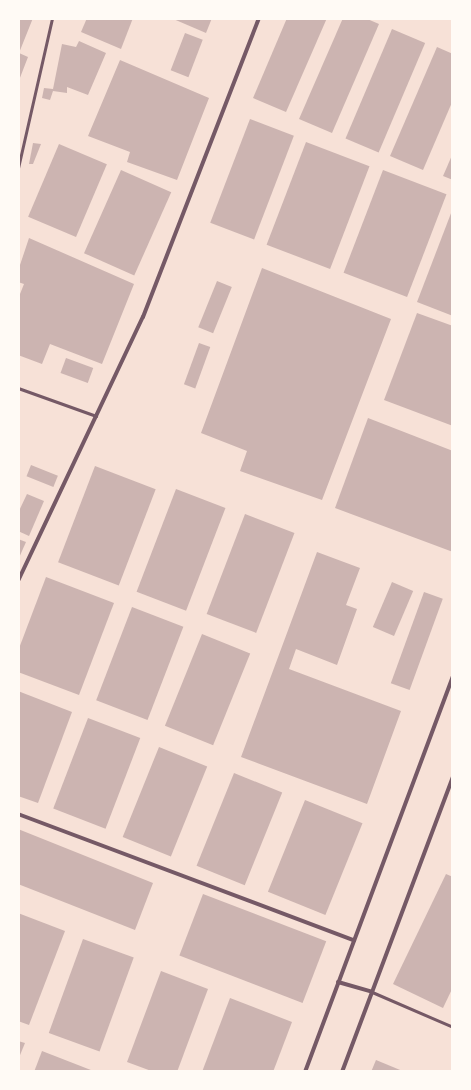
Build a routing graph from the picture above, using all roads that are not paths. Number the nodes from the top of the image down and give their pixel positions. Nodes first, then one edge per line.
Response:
1 (52, 18) edge
2 (259, 18) edge
3 (18, 168) edge
4 (18, 388) edge
5 (96, 416) junction
6 (18, 581) edge
7 (453, 676) edge
8 (453, 776) edge
9 (18, 814) edge
10 (354, 940) junction
11 (338, 982) junction
12 (372, 992) junction
13 (453, 1027) edge
14 (305, 1072) edge
15 (342, 1072) edge

1 - 3 street
2 - 5 street
4 - 5 street
5 - 6 street
7 - 10 street
8 - 12 street
9 - 10 street
10 - 11 street
11 - 12 street
11 - 14 street
12 - 13 street
12 - 15 street

